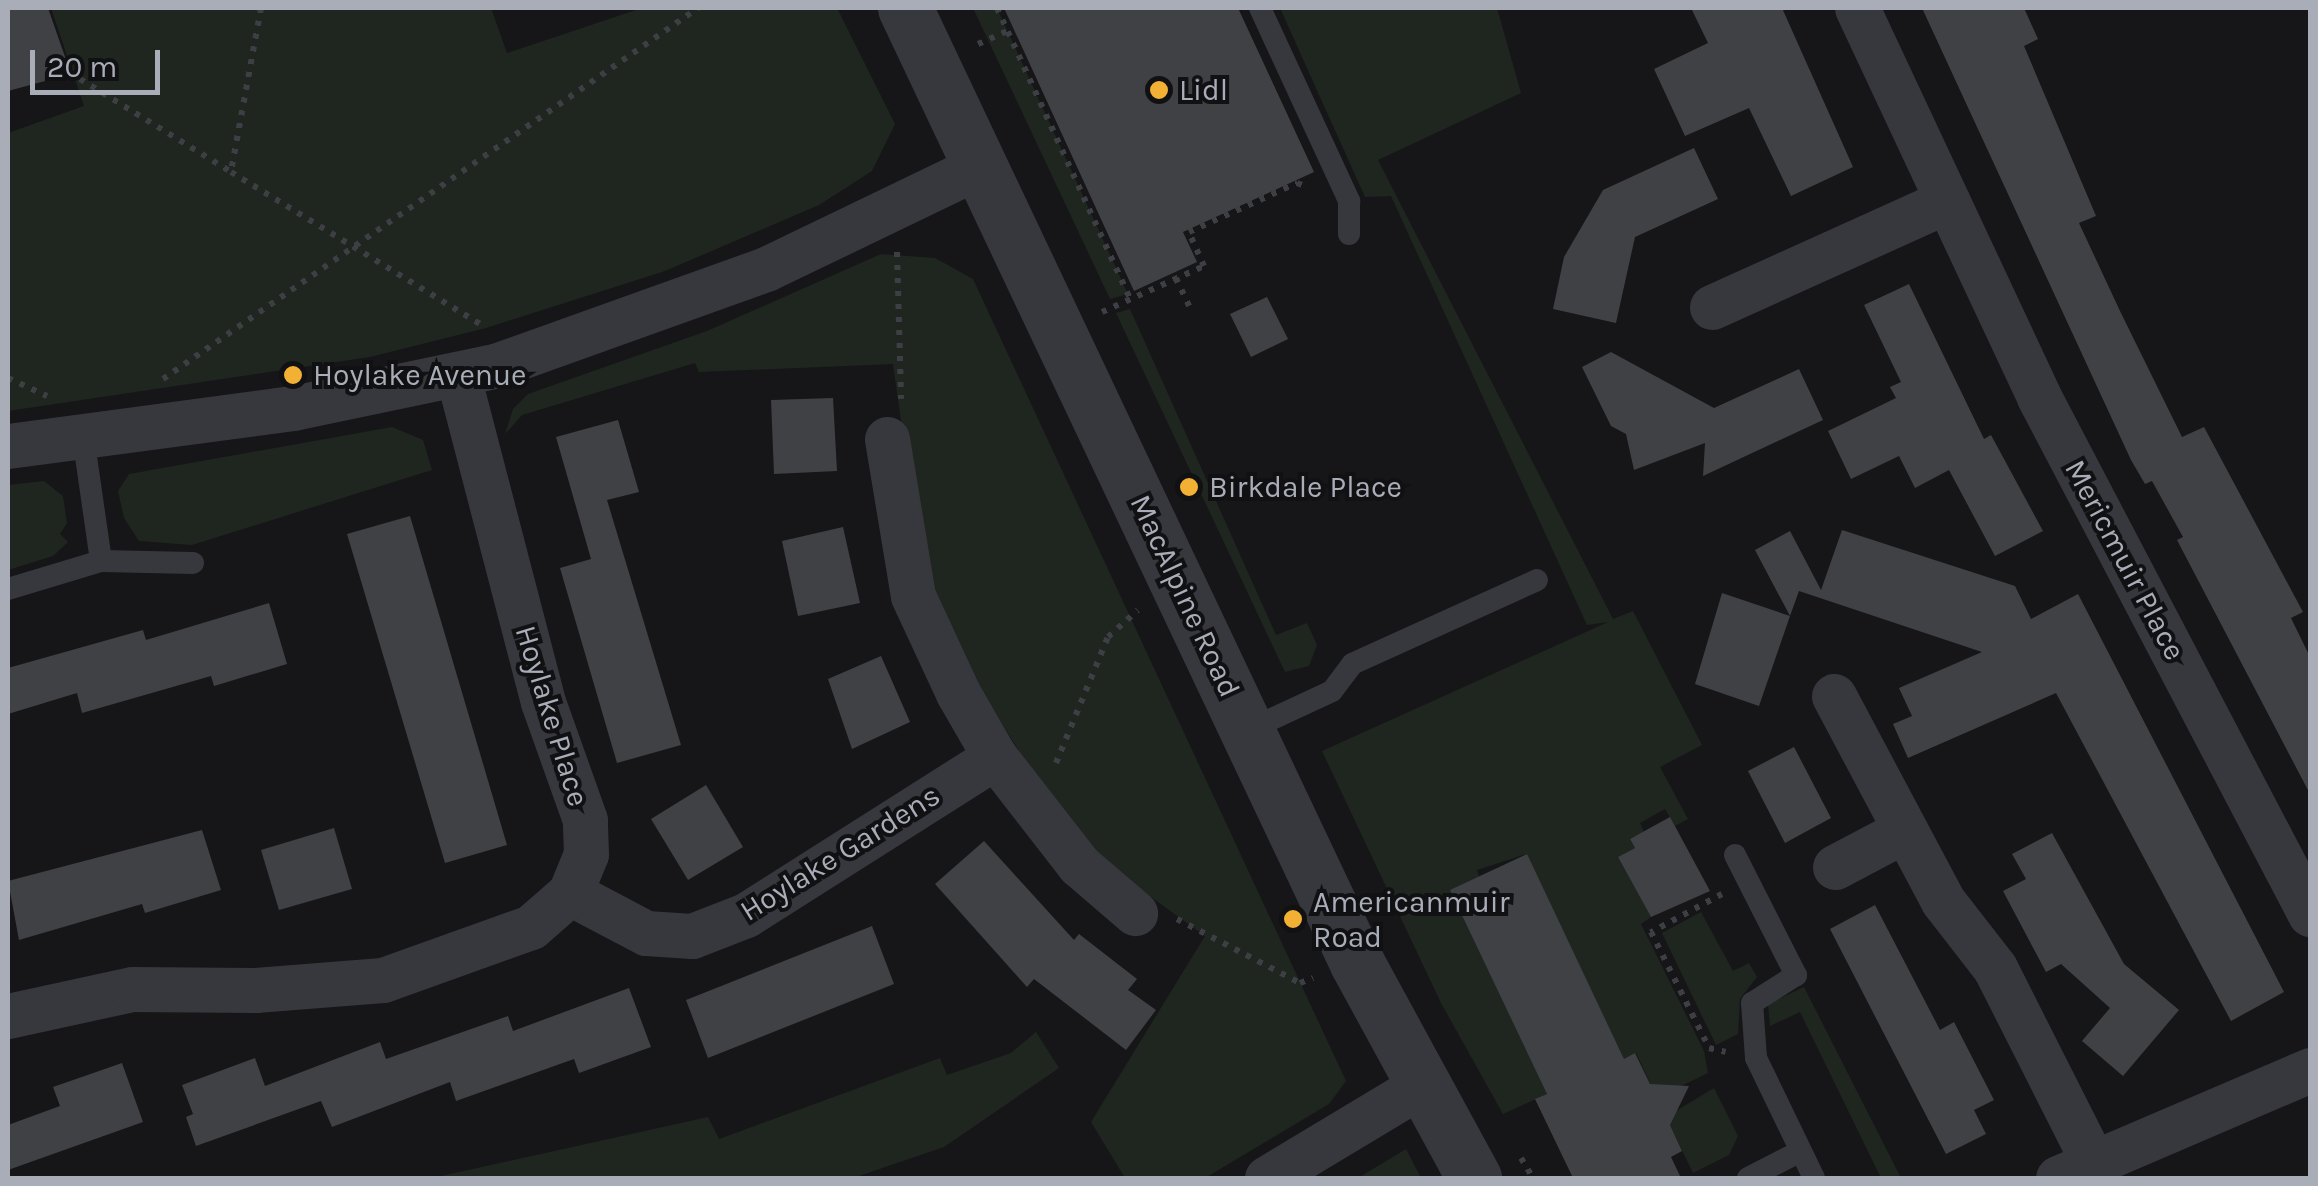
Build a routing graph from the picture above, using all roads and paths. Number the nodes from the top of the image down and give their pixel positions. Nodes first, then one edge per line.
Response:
1 (261, 8) edge
2 (698, 8) edge
3 (905, 8) edge
4 (996, 8) edge
5 (1260, 8) edge
6 (1856, 8) edge
7 (1007, 31) junction
8 (978, 44) dead end
9 (80, 79) dead end
10 (978, 166) junction
11 (232, 172) junction
12 (920, 195) junction
13 (1349, 201) junction
14 (1947, 201) junction
15 (1349, 234) dead end
16 (356, 246) junction
17 (1176, 278) junction
18 (1130, 299) junction
19 (1189, 306) dead end
20 (1712, 307) dead end
21 (1102, 312) dead end
22 (478, 370) junction
23 (8, 378) edge
24 (154, 384) dead end
25 (74, 420) junction
26 (887, 439) joint
27 (8, 446) edge
28 (101, 561) junction
29 (193, 564) dead end
30 (1179, 578) junction
31 (1537, 580) dead end
32 (8, 588) edge
33 (1834, 696) dead end
34 (1246, 731) junction
35 (996, 757) junction
36 (1028, 798) junction
37 (1904, 830) junction
38 (1735, 855) dead end
39 (1835, 868) dead end
40 (1748, 881) junction
41 (570, 893) junction
42 (1136, 913) joint
43 (2310, 914) edge
44 (1357, 963) junction
45 (8, 1016) edge
46 (1756, 1058) junction
47 (2310, 1070) edge
48 (1420, 1086) junction
49 (1800, 1151) junction
50 (2075, 1170) edge
51 (1267, 1178) edge
52 (1474, 1178) edge
53 (1748, 1178) edge
54 (1814, 1178) edge

1 - 11 path
2 - 16 path
3 - 10 street, MacAlpine Road
4 - 7 path
5 - 13 lane
6 - 14 street, Mericmuir Place
7 - 8 path
7 - 18 path
9 - 11 path
10 - 12 street
10 - 30 street, MacAlpine Road
11 - 16 path
12 - 22 street
12 - 26 path
13 - 15 lane
13 - 17 path
14 - 20 street
14 - 43 street, Mericmuir Place
16 - 22 path
16 - 24 path
17 - 18 path
17 - 19 path
18 - 21 path
22 - 25 street
22 - 41 street, Hoylake Place
23 - 25 path
25 - 27 street
25 - 28 lane
26 - 35 street
28 - 29 lane
28 - 32 lane
30 - 34 street, MacAlpine Road
30 - 36 path
31 - 34 lane
33 - 37 street
34 - 44 street, MacAlpine Road
35 - 36 street
35 - 41 street, Hoylake Gardens
36 - 42 street
37 - 39 street
37 - 50 street
38 - 40 lane
40 - 46 lane
40 - 46 path
41 - 45 street
42 - 44 path
44 - 48 street, MacAlpine Road
46 - 49 lane
47 - 50 street
48 - 51 street
48 - 52 street, MacAlpine Road
49 - 53 lane
49 - 54 lane

